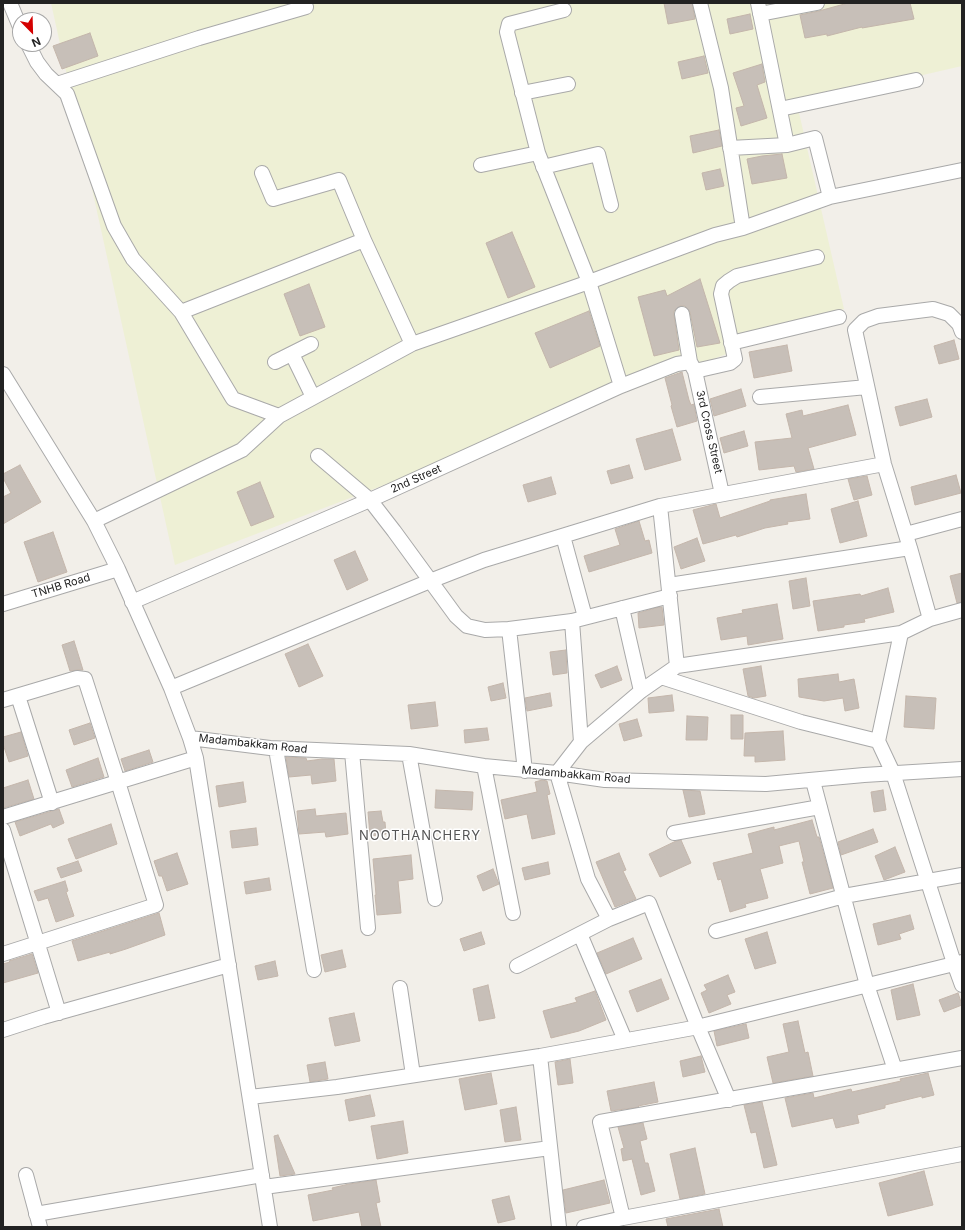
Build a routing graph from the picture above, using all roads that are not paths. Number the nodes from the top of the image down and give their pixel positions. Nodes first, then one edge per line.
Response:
1 (700, 3) edge
2 (817, 3) edge
3 (306, 7) dead end
4 (759, 9) edge
5 (564, 10) dead end
6 (32, 52) edge
7 (916, 80) dead end
8 (57, 84) junction
9 (568, 84) dead end
10 (522, 93) junction
11 (780, 109) junction
12 (787, 144) junction
13 (730, 148) junction
14 (538, 153) junction
15 (481, 165) dead end
16 (543, 167) junction
17 (962, 170) edge
18 (262, 172) dead end
19 (830, 197) junction
20 (611, 205) dead end
21 (743, 228) junction
22 (364, 240) junction
23 (817, 257) dead end
24 (589, 282) junction
25 (182, 312) junction
26 (682, 314) dead end
27 (839, 317) dead end
28 (962, 332) edge
29 (731, 343) junction
30 (311, 344) dead end
31 (412, 344) junction
32 (292, 354) junction
33 (275, 362) dead end
34 (692, 366) junction
35 (3, 374) edge
36 (622, 386) junction
37 (867, 387) junction
38 (313, 397) junction
39 (760, 397) dead end
40 (279, 416) junction
41 (318, 456) dead end
42 (884, 464) junction
43 (722, 494) junction
44 (370, 500) junction
45 (660, 506) junction
46 (962, 519) edge
47 (94, 521) junction
48 (906, 534) junction
49 (564, 536) junction
50 (910, 548) junction
51 (118, 569) junction
52 (430, 581) junction
53 (669, 590) junction
54 (132, 602) junction
55 (3, 604) edge
56 (622, 608) junction
57 (962, 610) edge
58 (579, 619) junction
59 (930, 619) junction
60 (509, 629) junction
61 (901, 633) junction
62 (677, 666) junction
63 (661, 677) junction
64 (171, 688) junction
65 (641, 691) junction
66 (18, 696) junction
67 (3, 700) edge
68 (190, 738) junction
69 (878, 741) junction
70 (581, 742) junction
71 (276, 749) junction
72 (352, 752) junction
73 (409, 754) junction
74 (196, 758) junction
75 (484, 766) junction
76 (962, 769) edge
77 (525, 771) junction
78 (557, 773) junction
79 (893, 773) junction
80 (813, 781) junction
81 (118, 782) junction
82 (52, 802) junction
83 (820, 807) junction
84 (3, 817) edge
85 (3, 830) edge
86 (674, 833) dead end
87 (962, 875) edge
88 (928, 881) junction
89 (844, 896) junction
90 (436, 899) dead end
91 (514, 913) dead end
92 (609, 919) junction
93 (368, 928) dead end
94 (716, 931) dead end
95 (580, 934) junction
96 (37, 943) junction
97 (3, 954) edge
98 (958, 963) edge
99 (229, 966) junction
100 (517, 966) dead end
101 (314, 970) dead end
102 (867, 985) junction
103 (962, 985) edge
104 (400, 988) dead end
105 (59, 1013) junction
106 (698, 1027) junction
107 (3, 1030) edge
108 (625, 1040) junction
109 (540, 1056) junction
110 (962, 1058) edge
111 (895, 1070) junction
112 (413, 1075) junction
113 (250, 1097) junction
114 (729, 1100) junction
115 (550, 1148) junction
116 (962, 1154) edge
117 (26, 1176) dead end
118 (263, 1181) junction
119 (623, 1218) junction
120 (38, 1220) edge
121 (270, 1227) edge
122 (559, 1227) edge
123 (584, 1227) edge

1 - 13 street
2 - 4 street
3 - 8 street
4 - 11 street
5 - 10 street
6 - 8 street
7 - 11 street
8 - 25 street
9 - 10 street
10 - 14 street
11 - 12 street
12 - 13 street
12 - 19 street
13 - 21 street
14 - 15 street
14 - 16 street
16 - 20 street
16 - 24 street
17 - 19 street
18 - 22 street
19 - 21 street
21 - 24 street
22 - 25 street
22 - 31 street
23 - 29 street
24 - 31 street
24 - 36 street
25 - 40 street
26 - 34 street, 3rd Cross Street
27 - 29 street
28 - 37 street
29 - 34 street, 2nd Street
30 - 32 street
31 - 38 street
32 - 33 street
32 - 38 street
34 - 36 street, 2nd Street
34 - 43 street, 3rd Cross Street
35 - 47 street
36 - 44 street, 2nd Street
37 - 39 street
37 - 42 street
38 - 40 street
40 - 47 street
41 - 44 street
42 - 43 street
42 - 48 street
43 - 45 street
44 - 52 street
44 - 54 street, 2nd Street
45 - 49 street
45 - 53 street
46 - 48 street
47 - 51 street
48 - 50 street
49 - 52 street
49 - 58 street
50 - 53 street
50 - 59 street
51 - 54 street
51 - 55 street, TNHB Road
52 - 60 street
52 - 64 street
53 - 56 street
53 - 62 street
54 - 64 street
56 - 58 street
56 - 65 street
57 - 59 street
58 - 60 street
58 - 70 street
59 - 61 street
60 - 77 street
61 - 62 street
61 - 69 street
62 - 63 street
63 - 65 street
63 - 69 street
64 - 68 street
65 - 70 street
66 - 67 street
66 - 81 street
66 - 82 street
68 - 71 street, Madambakkam Road
68 - 74 street
69 - 79 street
70 - 78 street
71 - 72 street, Madambakkam Road
71 - 101 street
72 - 73 street, Madambakkam Road
72 - 93 street
73 - 75 street, Madambakkam Road
73 - 90 street
74 - 81 street
74 - 99 street
75 - 77 street, Madambakkam Road
75 - 91 street
76 - 79 street, Madambakkam Road
77 - 78 street, Madambakkam Road
78 - 80 street, Madambakkam Road
78 - 92 street
79 - 80 street, Madambakkam Road
79 - 88 street
80 - 83 street
81 - 82 street
81 - 96 street
82 - 84 street
83 - 86 street
83 - 89 street
85 - 96 street
87 - 88 street
88 - 89 street
88 - 98 street
89 - 94 street
89 - 102 street
92 - 95 street
92 - 106 street
95 - 100 street
95 - 108 street
96 - 97 street
96 - 105 street
98 - 102 street
98 - 103 street
99 - 105 street
99 - 113 street
102 - 106 street
102 - 111 street
104 - 112 street
105 - 107 street
106 - 108 street
106 - 114 street
108 - 109 street
109 - 112 street
109 - 115 street
110 - 111 street
111 - 114 street
112 - 113 street
113 - 118 street
114 - 119 street
115 - 118 street
115 - 122 street
116 - 119 street
117 - 120 street
118 - 120 street
118 - 121 street
119 - 123 street

